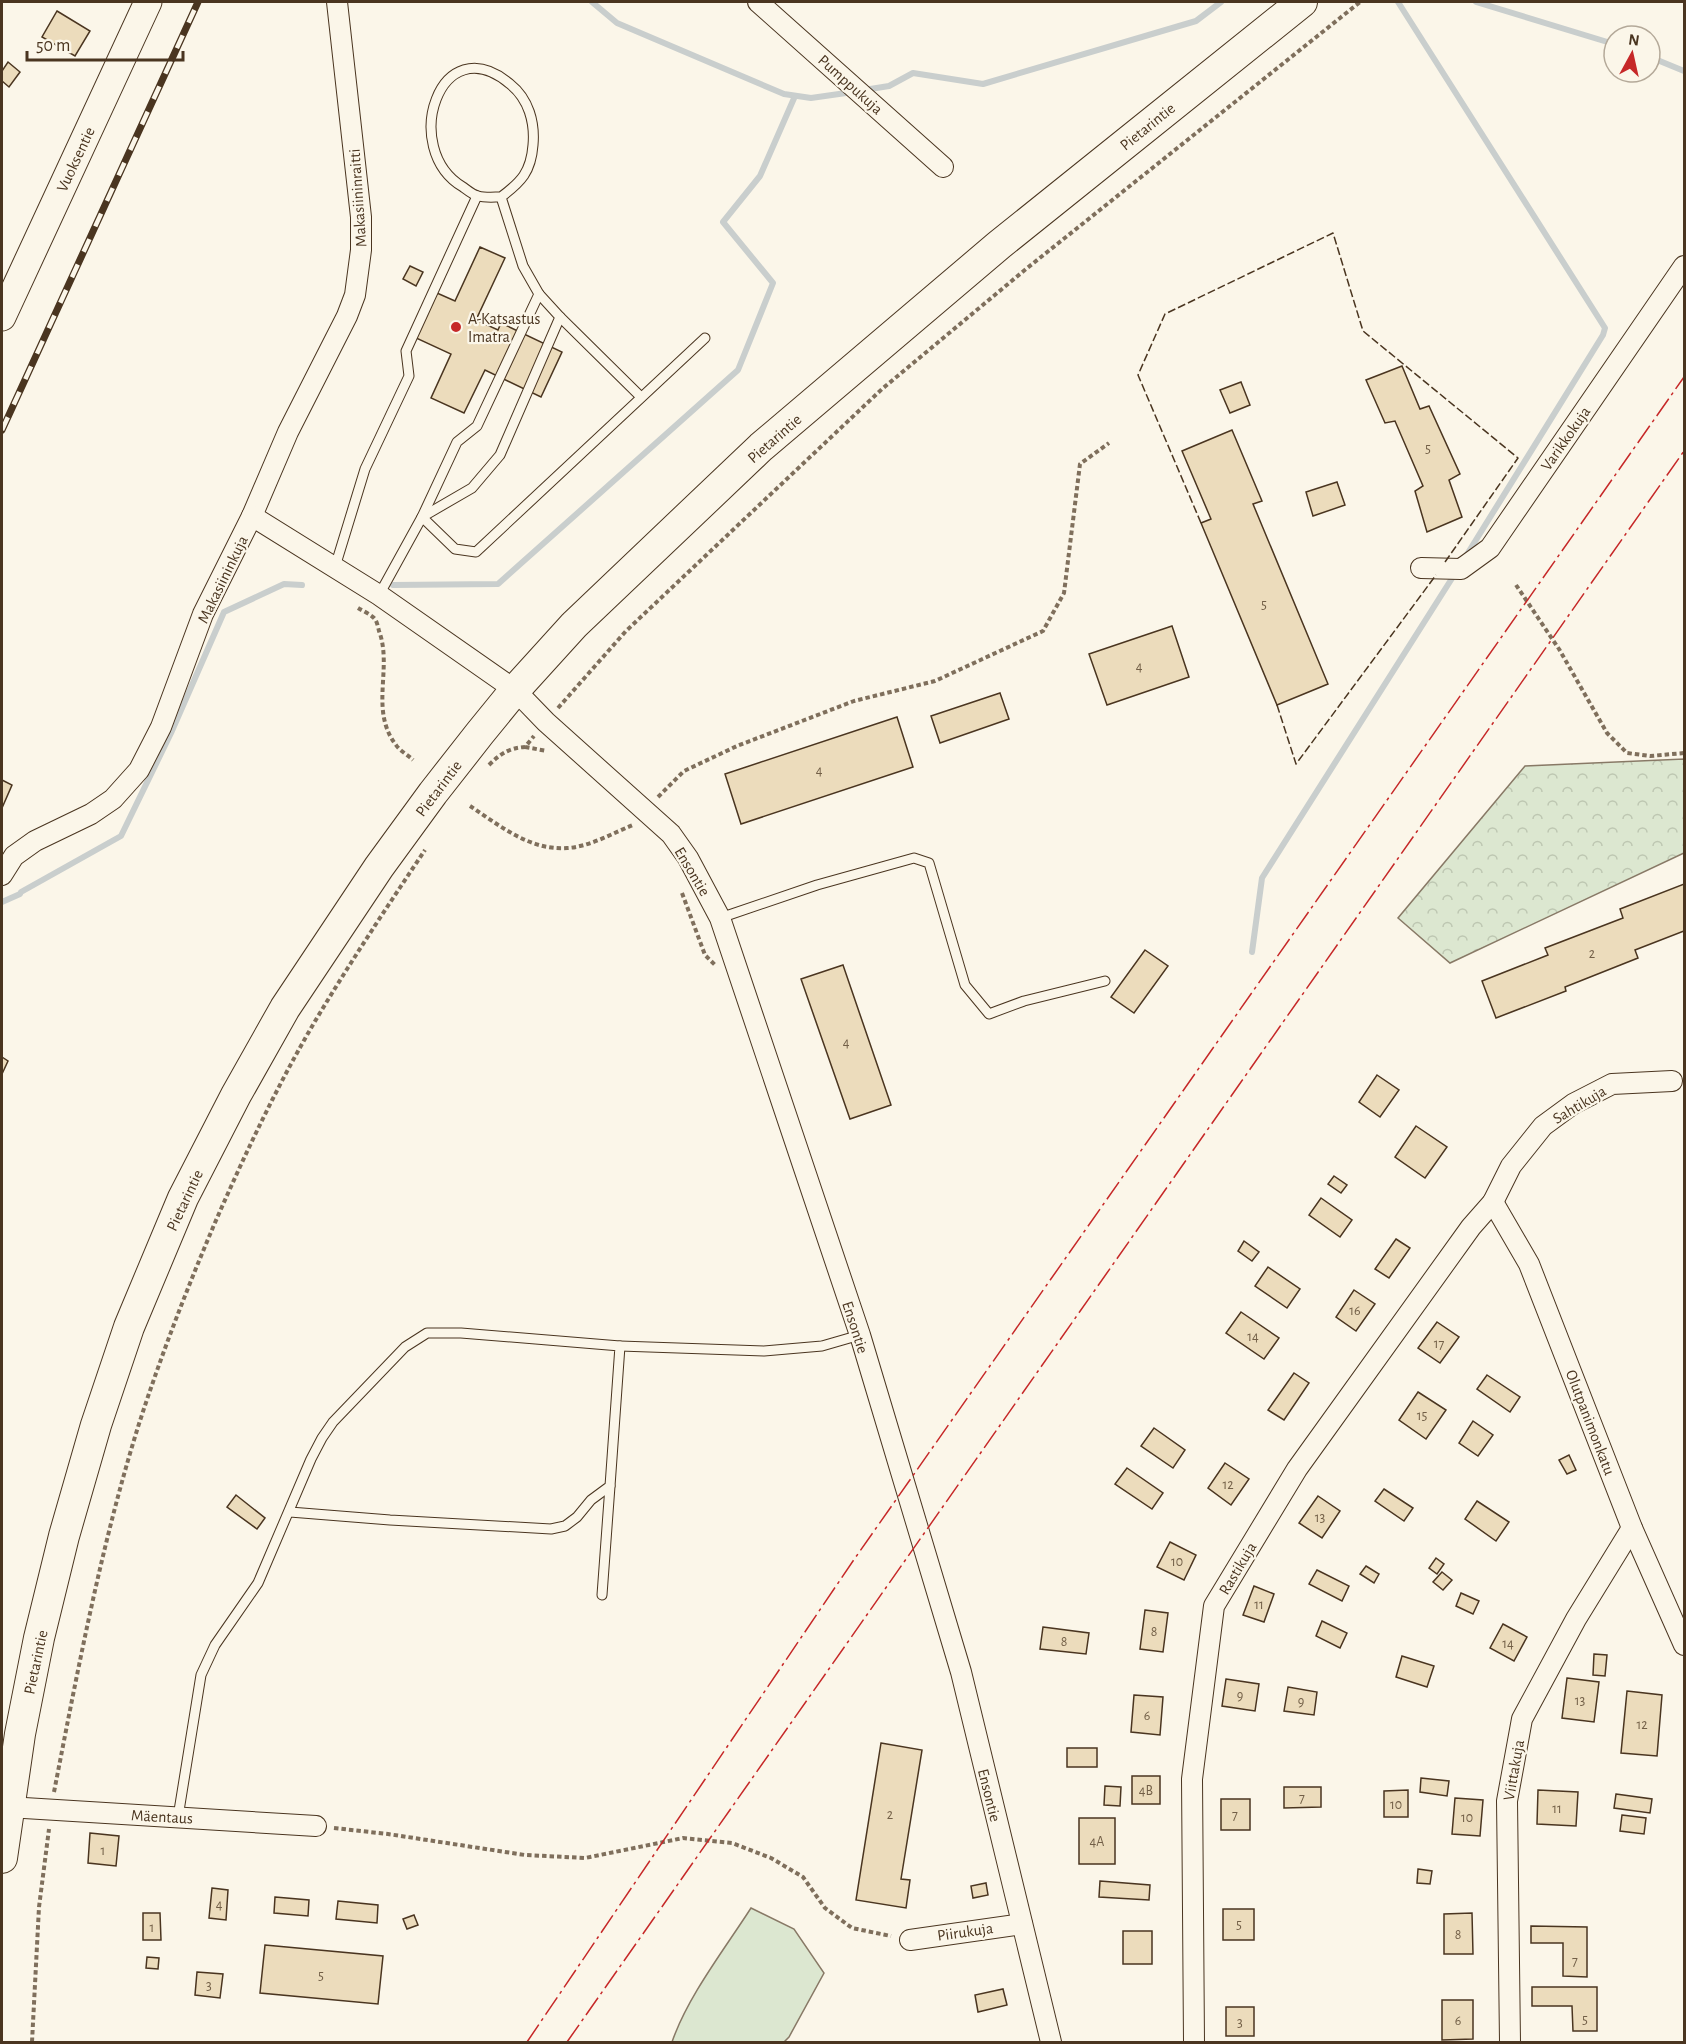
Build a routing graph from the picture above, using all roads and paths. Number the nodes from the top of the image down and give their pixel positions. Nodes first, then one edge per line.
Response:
1 (148, 2) edge
2 (337, 2) edge
3 (758, 2) edge
4 (1302, 2) edge
5 (1360, 2) edge
6 (943, 167) dead end
7 (477, 196) junction
8 (501, 197) junction
9 (1684, 266) edge
10 (7, 289) edge
11 (538, 294) junction
12 (2, 316) edge
13 (560, 317) junction
14 (705, 338) dead end
15 (641, 398) junction
16 (1109, 443) dead end
17 (252, 516) junction
18 (422, 517) junction
19 (336, 567) junction
20 (1421, 568) dead end
21 (1516, 585) dead end
22 (379, 595) junction
23 (356, 607) dead end
24 (515, 690) junction
25 (546, 722) junction
26 (525, 747) junction
27 (1684, 753) edge
28 (553, 754) dead end
29 (413, 760) dead end
30 (482, 772) dead end
31 (470, 806) dead end
32 (625, 817) dead end
33 (639, 818) junction
34 (640, 832) dead end
35 (426, 849) dead end
36 (2, 875) edge
37 (679, 885) dead end
38 (720, 918) junction
39 (738, 969) junction
40 (1105, 981) dead end
41 (1672, 1081) dead end
42 (1493, 1202) junction
43 (860, 1335) junction
44 (620, 1346) junction
45 (610, 1486) junction
46 (290, 1512) junction
47 (1632, 1528) junction
48 (602, 1595) dead end
49 (1684, 1645) edge
50 (8, 1807) junction
51 (51, 1810) junction
52 (178, 1817) junction
53 (316, 1826) joint
54 (2, 1858) edge
55 (1022, 1924) junction
56 (910, 1940) joint
57 (32, 2043) edge
58 (1051, 2043) edge
59 (1194, 2043) edge
60 (1510, 2043) edge

1 - 10 street, Vuoksentie
2 - 17 street, Makasiininraitti
3 - 6 street, Pumppukuja
4 - 24 main road, Pietarintie
5 - 25 path
7 - 8 lane
7 - 8 lane
7 - 19 lane
8 - 11 lane
9 - 20 street, Varikkokuja
10 - 12 street, Vuoksentie
11 - 13 lane
11 - 18 lane
13 - 15 lane
13 - 18 lane
14 - 15 lane
15 - 18 lane
16 - 33 path
17 - 19 street, Makasiininkuja
17 - 36 street, Makasiininkuja
18 - 22 lane
19 - 22 street, Makasiininkuja
21 - 27 path
22 - 24 street, Makasiininkuja
23 - 29 path
24 - 25 street, Ensontie
24 - 50 main road, Pietarintie
25 - 26 path
25 - 33 street, Ensontie
26 - 28 path
26 - 30 path
31 - 33 path
32 - 33 path
33 - 34 path
33 - 38 street, Ensontie
35 - 51 path
37 - 39 path
38 - 39 street, Ensontie
38 - 40 lane
39 - 43 street, Ensontie
41 - 42 street, Sahtikuja
42 - 47 street, Olutpanimonkatu
42 - 59 street, Rastikuja
43 - 44 lane
43 - 55 street, Ensontie
44 - 45 lane
44 - 46 lane
45 - 46 lane
45 - 48 lane
46 - 52 lane
47 - 49 street, Olutpanimonkatu
47 - 60 street, Viittakuja
50 - 51 street, Mäentaus
50 - 54 main road, Pietarintie
51 - 52 street, Mäentaus
51 - 57 path
52 - 53 street, Mäentaus
53 - 56 path
55 - 56 street, Piirukuja
55 - 58 street, Ensontie

